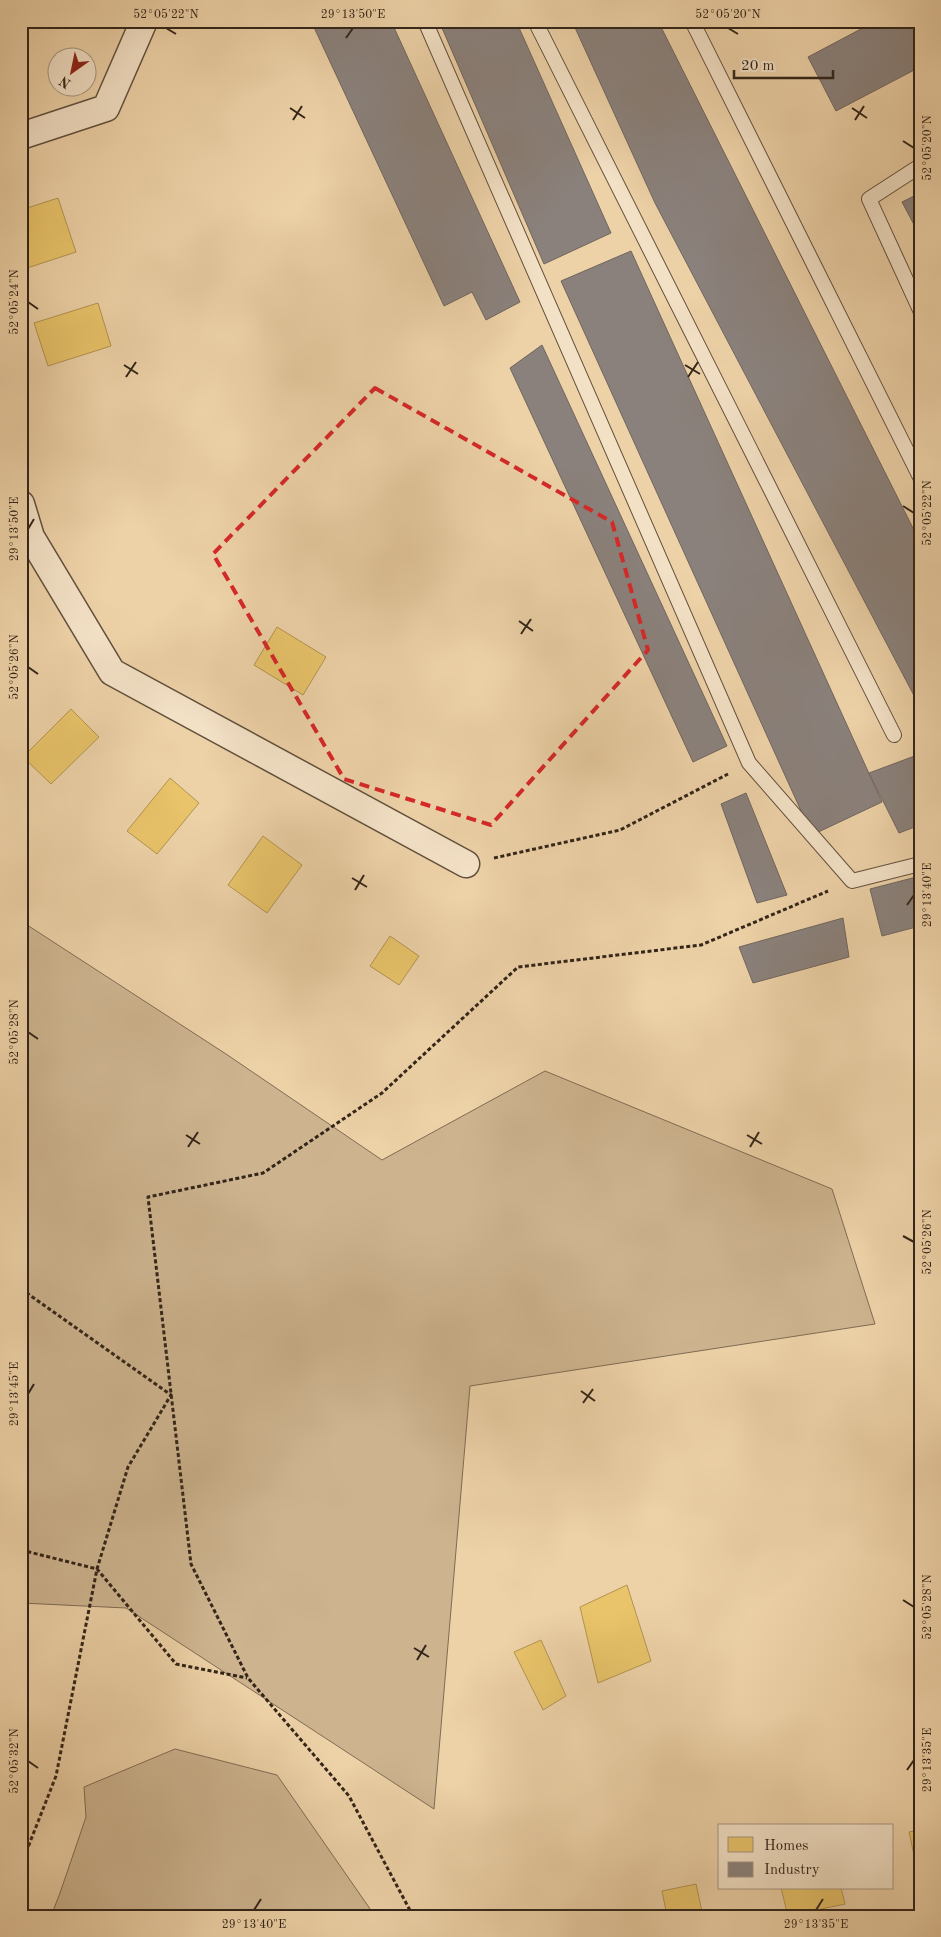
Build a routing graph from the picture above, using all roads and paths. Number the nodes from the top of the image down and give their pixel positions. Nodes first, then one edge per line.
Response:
1 (144, 21) edge
2 (425, 21) edge
3 (535, 21) edge
4 (692, 21) edge
5 (21, 136) edge
6 (920, 166) edge
7 (920, 310) edge
8 (920, 477) edge
9 (21, 504) edge
10 (894, 735) dead end
11 (749, 763) junction
12 (466, 864) joint
13 (920, 864) edge
14 (852, 881) junction
15 (21, 1289) edge
16 (171, 1394) junction
17 (21, 1550) edge
18 (97, 1569) junction
19 (248, 1678) junction
20 (21, 1865) edge
21 (413, 1916) edge

1 - 5 street
2 - 11 lane
3 - 10 lane
4 - 8 lane
6 - 7 lane
9 - 12 street
11 - 12 path
11 - 14 lane
13 - 14 lane
14 - 16 path
15 - 16 path
16 - 18 path
16 - 19 path
17 - 18 path
18 - 19 path
18 - 20 path
19 - 21 path

